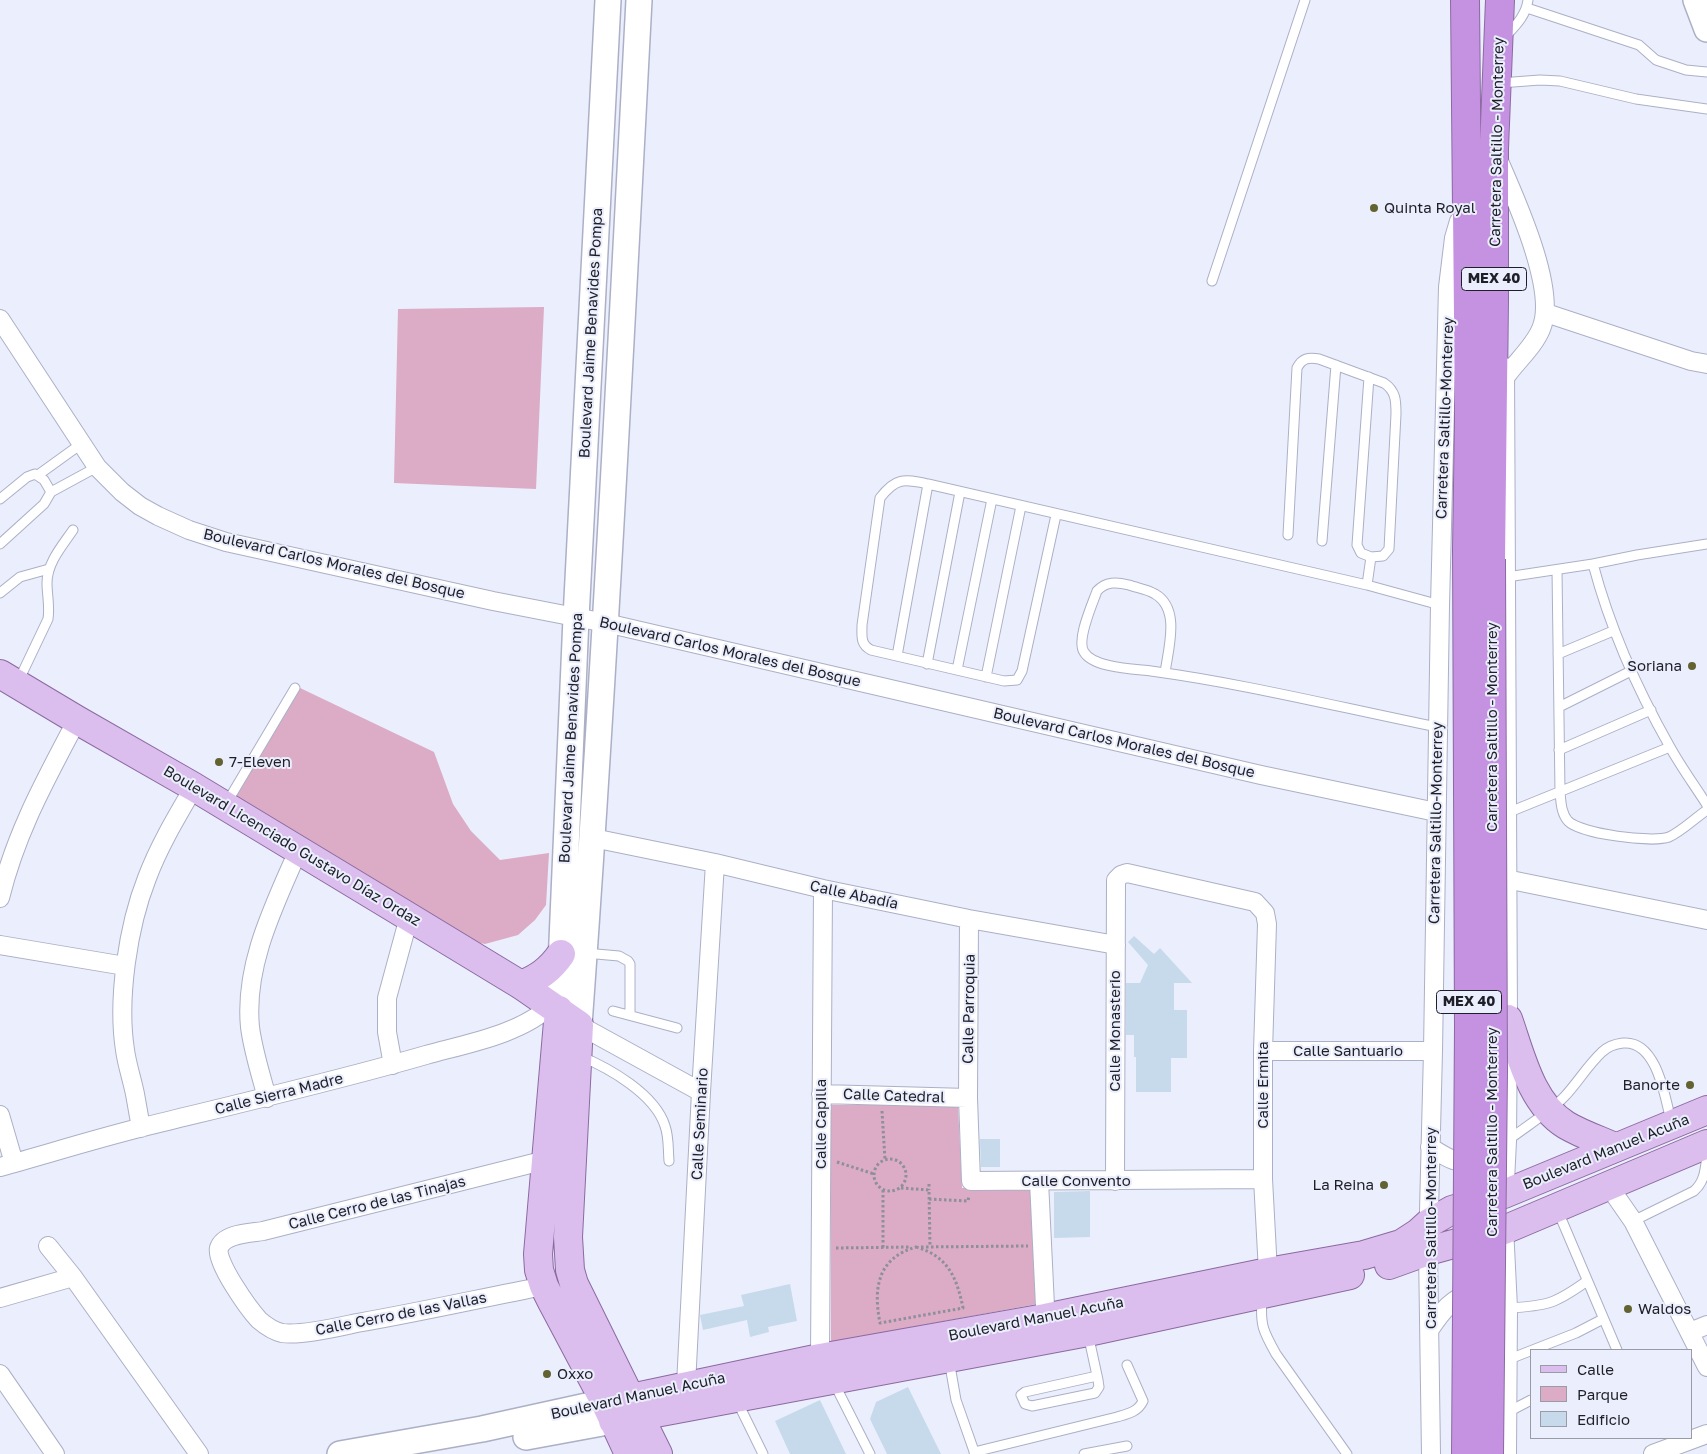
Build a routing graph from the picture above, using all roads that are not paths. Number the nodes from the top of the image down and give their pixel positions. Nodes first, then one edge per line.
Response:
1 (608, 0) edge
2 (639, 0) edge
3 (1305, 0) edge
4 (1465, 0) edge
5 (1500, 0) edge
6 (1696, 0) edge
7 (1528, 4) edge
8 (1707, 29) edge
9 (1499, 43) junction
10 (1707, 72) edge
11 (1497, 83) junction
12 (1707, 110) edge
13 (1494, 148) junction
14 (1467, 194) junction
15 (1212, 281) dead end
16 (1494, 299) junction
17 (1546, 313) junction
18 (0, 319) edge
19 (1707, 364) edge
20 (1336, 365) junction
21 (1507, 375) junction
22 (1369, 377) junction
23 (81, 444) junction
24 (97, 467) junction
25 (38, 475) junction
26 (928, 484) junction
27 (52, 492) junction
28 (960, 492) junction
29 (0, 499) edge
30 (992, 499) junction
31 (1021, 506) junction
32 (1056, 514) junction
33 (73, 530) dead end
34 (1288, 535) dead end
35 (1322, 541) dead end
36 (0, 544) edge
37 (1707, 544) edge
38 (1371, 557) junction
39 (1488, 562) junction
40 (1593, 564) junction
41 (49, 569) junction
42 (1558, 570) junction
43 (1367, 585) junction
44 (0, 592) edge
45 (1440, 605) junction
46 (576, 618) junction
47 (606, 623) junction
48 (1614, 631) junction
49 (1558, 654) junction
50 (897, 656) junction
51 (927, 664) junction
52 (956, 670) junction
53 (1631, 670) junction
54 (1165, 673) junction
55 (986, 677) junction
56 (9, 679) edge
57 (295, 688) dead end
58 (1559, 707) junction
59 (1651, 710) junction
60 (77, 720) junction
61 (1437, 727) junction
62 (1670, 747) junction
63 (1559, 750) junction
64 (194, 787) junction
65 (1560, 792) junction
66 (1707, 805) edge
67 (225, 806) junction
68 (1707, 810) edge
69 (1436, 812) junction
70 (1506, 813) junction
71 (593, 838) junction
72 (298, 851) junction
73 (715, 863) junction
74 (1506, 879) junction
75 (1116, 880) joint
76 (823, 889) junction
77 (0, 898) edge
78 (409, 917) junction
79 (969, 919) junction
80 (1707, 920) edge
81 (0, 945) edge
82 (1116, 945) junction
83 (573, 954) junction
84 (125, 966) junction
85 (521, 985) junction
86 (613, 1010) dead end
87 (563, 1013) junction
88 (630, 1015) junction
89 (1508, 1019) junction
90 (677, 1028) dead end
91 (1263, 1050) junction
92 (1433, 1051) junction
93 (578, 1055) junction
94 (393, 1065) junction
95 (701, 1092) junction
96 (821, 1094) junction
97 (267, 1098) junction
98 (968, 1098) junction
99 (1548, 1109) junction
100 (1707, 1110) edge
101 (0, 1115) edge
102 (1672, 1125) junction
103 (141, 1128) junction
104 (1507, 1141) junction
105 (1707, 1144) edge
106 (1430, 1147) junction
107 (1614, 1148) junction
108 (1707, 1155) edge
109 (546, 1160) junction
110 (669, 1161) dead end
111 (7, 1165) edge
112 (1263, 1178) junction
113 (1039, 1180) junction
114 (1115, 1181) junction
115 (1608, 1185) junction
116 (1504, 1194) junction
117 (1556, 1206) junction
118 (1633, 1221) junction
119 (1430, 1223) junction
120 (1504, 1230) junction
121 (48, 1246) dead end
122 (1428, 1251) junction
123 (73, 1277) junction
124 (1587, 1281) junction
125 (1265, 1284) junction
126 (544, 1286) junction
127 (0, 1298) edge
128 (1508, 1308) junction
129 (1603, 1319) junction
130 (260, 1320) joint
131 (1085, 1321) junction
132 (1707, 1325) edge
133 (1046, 1329) junction
134 (1430, 1329) junction
135 (1690, 1332) junction
136 (948, 1347) junction
137 (1535, 1349) edge
138 (1617, 1349) edge
139 (1530, 1351) edge
140 (1507, 1360) junction
141 (1127, 1365) dead end
142 (1707, 1367) edge
143 (826, 1370) junction
144 (0, 1374) edge
145 (1097, 1376) junction
146 (686, 1385) junction
147 (736, 1399) junction
148 (1530, 1401) edge
149 (622, 1409) junction
150 (1508, 1412) junction
151 (1707, 1434) edge
152 (1127, 1446) dead end
153 (1098, 1452) edge
154 (974, 1453) edge
155 (55, 1454) edge
156 (199, 1454) edge
157 (340, 1454) edge
158 (430, 1454) edge
159 (629, 1454) edge
160 (658, 1454) edge
161 (763, 1454) edge
162 (870, 1454) edge
163 (1084, 1454) edge
164 (1346, 1454) edge
165 (1431, 1454) edge
166 (1466, 1454) edge
167 (1489, 1454) edge
168 (1507, 1454) edge
169 (1653, 1454) edge

1 - 46 street, Boulevard Jaime Benavides Pompa
2 - 47 street, Boulevard Jaime Benavides Pompa
3 - 15 lane
4 - 14 highway, Carretera Saltillo - Monterrey / MEX 40
5 - 9 highway, Carretera Saltillo - Monterrey / MEX 40
6 - 8 street
7 - 9 lane
7 - 10 lane
9 - 11 highway, Carretera Saltillo - Monterrey / MEX 40
11 - 12 lane
11 - 13 highway, Carretera Saltillo - Monterrey / MEX 40
13 - 16 highway, Carretera Saltillo - Monterrey / MEX 40
13 - 17 street
14 - 39 highway, Carretera Saltillo - Monterrey / MEX 40
14 - 45 street, Carretera Saltillo-Monterrey
16 - 21 street
16 - 39 highway, Carretera Saltillo - Monterrey / MEX 40
17 - 19 street
17 - 21 street
18 - 23 street, Boulevard Carlos Morales del Bosque
20 - 22 lane
20 - 34 lane
20 - 35 lane
21 - 39 street
22 - 38 lane
22 - 38 lane
23 - 24 street, Boulevard Carlos Morales del Bosque
23 - 25 lane
24 - 27 lane
24 - 46 street, Boulevard Carlos Morales del Bosque
25 - 27 lane
25 - 29 lane
26 - 28 lane
26 - 50 lane
26 - 50 lane
27 - 36 lane
28 - 30 lane
28 - 51 lane
30 - 31 lane
30 - 52 lane
31 - 32 lane
31 - 55 lane
32 - 43 lane
32 - 55 lane
33 - 41 lane
37 - 40 lane
38 - 43 lane
39 - 42 lane
39 - 70 street
39 - 166 highway, Carretera Saltillo - Monterrey / MEX 40, bridge
39 - 167 highway, Carretera Saltillo - Monterrey / MEX 40, bridge
40 - 42 lane
40 - 48 lane
41 - 44 lane
41 - 56 lane
42 - 49 lane
43 - 45 lane
45 - 61 street, Carretera Saltillo-Monterrey
46 - 47 street, Boulevard Carlos Morales del Bosque
46 - 83 street, Boulevard Jaime Benavides Pompa
47 - 69 street, Boulevard Carlos Morales del Bosque
47 - 71 street, Boulevard Jaime Benavides Pompa
48 - 49 lane
48 - 53 lane
49 - 58 lane
50 - 51 lane
51 - 52 lane
52 - 55 lane
53 - 58 lane
53 - 59 lane
54 - 54 lane
54 - 61 lane
56 - 60 main road, Boulevard Licenciado Gustavo Díaz Ordaz
57 - 67 lane
58 - 63 lane
59 - 62 lane
59 - 63 lane
60 - 64 main road, Boulevard Licenciado Gustavo Díaz Ordaz
60 - 77 street
61 - 69 street, Carretera Saltillo-Monterrey
62 - 65 lane
62 - 66 lane
63 - 65 lane
64 - 67 main road, Boulevard Licenciado Gustavo Díaz Ordaz
64 - 84 street
65 - 68 lane
65 - 70 lane
67 - 72 main road, Boulevard Licenciado Gustavo Díaz Ordaz
69 - 92 street, Carretera Saltillo-Monterrey
70 - 74 street
71 - 73 street, Calle Abadía
71 - 83 street, Boulevard Jaime Benavides Pompa
72 - 78 main road, Boulevard Licenciado Gustavo Díaz Ordaz
72 - 97 street
73 - 76 street, Calle Abadía
73 - 95 street, Calle Seminario
74 - 80 street
74 - 89 street
75 - 82 street, Calle Monasterio
75 - 91 street, Calle Ermita
76 - 79 street, Calle Abadía
76 - 96 street, Calle Capilla
78 - 85 main road, Boulevard Licenciado Gustavo Díaz Ordaz
78 - 94 street
79 - 82 street, Calle Abadía
79 - 98 street, Calle Parroquia
81 - 84 street
82 - 114 street, Calle Monasterio
83 - 85 main road
83 - 87 street, Boulevard Jaime Benavides Pompa
83 - 88 lane
84 - 103 street
85 - 87 main road, Boulevard Licenciado Gustavo Díaz Ordaz
86 - 88 lane
87 - 93 main road, Boulevard Jaime Benavides Pompa
87 - 94 street, Calle Sierra Madre
87 - 95 street
87 - 109 main road, Boulevard Jaime Benavides Pompa
88 - 90 lane
89 - 99 main road
89 - 104 street
91 - 92 street, Calle Santuario
91 - 112 street, Calle Ermita
92 - 106 street, Carretera Saltillo-Monterrey
93 - 110 lane
93 - 149 main road, Boulevard Jaime Benavides Pompa
94 - 97 street, Calle Sierra Madre
95 - 146 street, Calle Seminario
96 - 98 street, Calle Catedral
96 - 143 street, Calle Capilla
97 - 103 street, Calle Sierra Madre
98 - 113 street, Calle Convento
99 - 102 lane
99 - 104 lane
99 - 107 main road
100 - 102 main road, Boulevard Manuel Acuña
101 - 111 street
102 - 107 main road, Boulevard Manuel Acuña
103 - 111 street, Calle Sierra Madre
104 - 106 street
104 - 116 street
105 - 115 main road, Boulevard Manuel Acuña
106 - 119 street, Carretera Saltillo-Monterrey
107 - 116 main road, Boulevard Manuel Acuña
108 - 118 lane
109 - 126 main road, Boulevard Jaime Benavides Pompa
109 - 130 street, Calle Cerro de las Tinajas
112 - 114 street, Calle Convento
112 - 125 street, Calle Ermita
113 - 114 street, Calle Convento
113 - 133 street
115 - 117 main road, Boulevard Manuel Acuña
115 - 118 street
116 - 119 main road, Boulevard Manuel Acuña
116 - 120 street
117 - 120 main road, Boulevard Manuel Acuña
117 - 124 lane
118 - 135 street
119 - 122 street, Carretera Saltillo-Monterrey
119 - 125 main road, Boulevard Manuel Acuña
120 - 122 main road, Boulevard Manuel Acuña
120 - 128 street
121 - 123 street
122 - 125 main road, Boulevard Manuel Acuña
122 - 134 street, Carretera Saltillo-Monterrey
123 - 127 street
123 - 156 street
124 - 128 lane
124 - 129 lane
125 - 131 main road, Boulevard Manuel Acuña
125 - 164 lane
126 - 130 street, Calle Cerro de las Vallas
126 - 149 main road, Boulevard Jaime Benavides Pompa
128 - 134 street
128 - 140 street
129 - 137 lane
129 - 138 lane
131 - 133 main road, Boulevard Manuel Acuña
131 - 145 lane
132 - 135 street
133 - 136 main road, Boulevard Manuel Acuña
134 - 165 street, Carretera Saltillo-Monterrey
135 - 142 street
136 - 143 main road, Boulevard Manuel Acuña
136 - 154 lane
139 - 140 lane
140 - 150 street
141 - 154 lane
143 - 146 main road, Boulevard Manuel Acuña
143 - 147 main road, Boulevard Manuel Acuña
143 - 162 lane
144 - 155 street
145 - 145 lane
146 - 149 main road, Boulevard Manuel Acuña
147 - 149 main road, Boulevard Manuel Acuña
147 - 161 lane
148 - 150 lane
149 - 157 street, Boulevard Manuel Acuña
149 - 158 street, Boulevard Manuel Acuña
149 - 159 main road, Boulevard Jaime Benavides Pompa
149 - 160 main road, Boulevard Jaime Benavides Pompa
150 - 168 street
151 - 169 street
152 - 153 lane
153 - 163 lane

